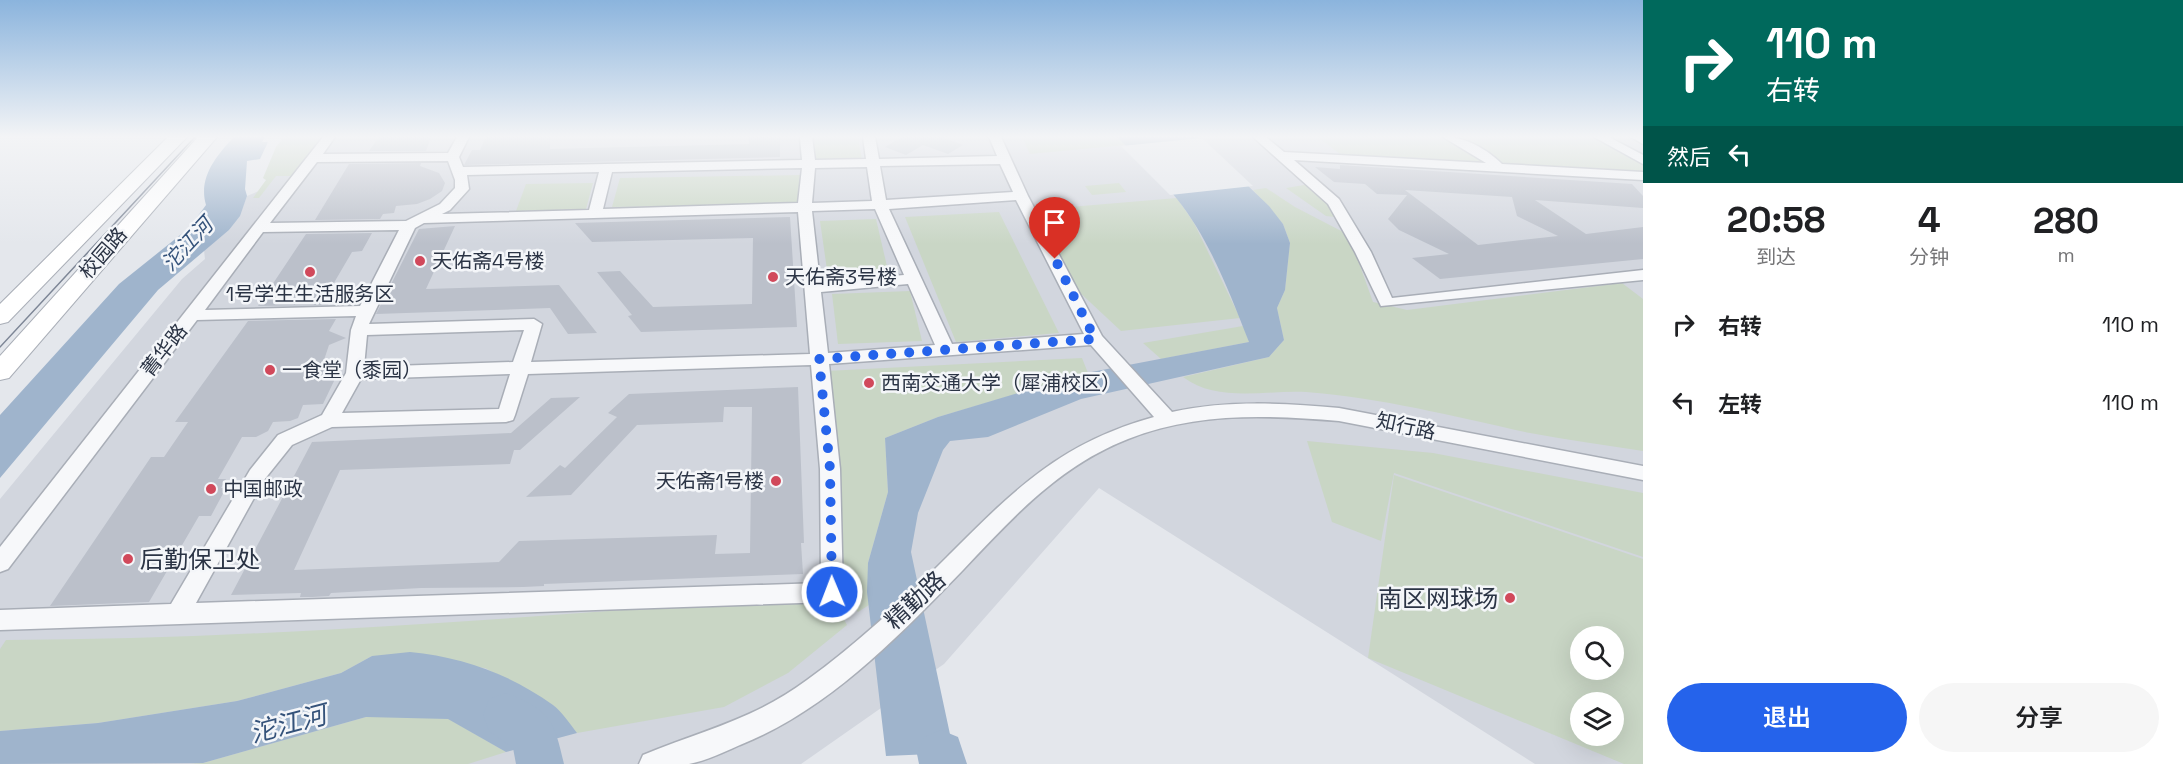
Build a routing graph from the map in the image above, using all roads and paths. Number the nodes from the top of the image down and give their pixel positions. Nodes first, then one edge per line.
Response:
1 (143, 173) edge
2 (174, 173) edge
3 (301, 173) edge
4 (459, 173) edge
5 (606, 173) edge
6 (808, 173) edge
7 (875, 173) edge
8 (1010, 173) edge
9 (1302, 173) edge
10 (1582, 173) edge
11 (1643, 176) edge
12 (1021, 196) junction
13 (880, 205) junction
14 (805, 207) junction
15 (595, 214) junction
16 (415, 222) junction
17 (258, 228) junction
18 (1643, 275) edge
19 (1626, 276) junction
20 (912, 279) junction
21 (811, 288) junction
22 (1643, 288) edge
23 (366, 310) junction
24 (191, 315) junction
25 (0, 317) edge
26 (358, 330) junction
27 (1095, 339) junction
28 (945, 350) junction
29 (819, 359) junction
30 (2, 363) edge
31 (520, 368) junction
32 (355, 373) junction
33 (1166, 418) junction
34 (329, 420) junction
35 (1643, 473) edge
36 (0, 563) edge
37 (178, 614) junction
38 (0, 620) edge
39 (652, 764) edge

1 - 25 street, 校园路
2 - 30 street, 校园路
3 - 17 street, 菁华路
4 - 16 street
5 - 15 street
6 - 14 street
7 - 13 street
8 - 12 street
9 - 19 street
10 - 11 street
12 - 13 street
12 - 27 street
13 - 14 street
13 - 20 street
14 - 15 street
14 - 21 street
15 - 16 street
16 - 17 street
16 - 23 street
17 - 24 street, 菁华路
18 - 19 street
19 - 22 street
20 - 21 street
20 - 28 street
21 - 29 street
23 - 24 street
23 - 26 street
24 - 36 street, 菁华路
26 - 31 street
26 - 32 street
27 - 28 street
27 - 33 street
28 - 29 street
29 - 31 street
29 - 37 street
31 - 32 street
31 - 34 street
32 - 34 street
33 - 35 street, 知行路
33 - 39 street, 精勤路
34 - 37 street
37 - 38 street

